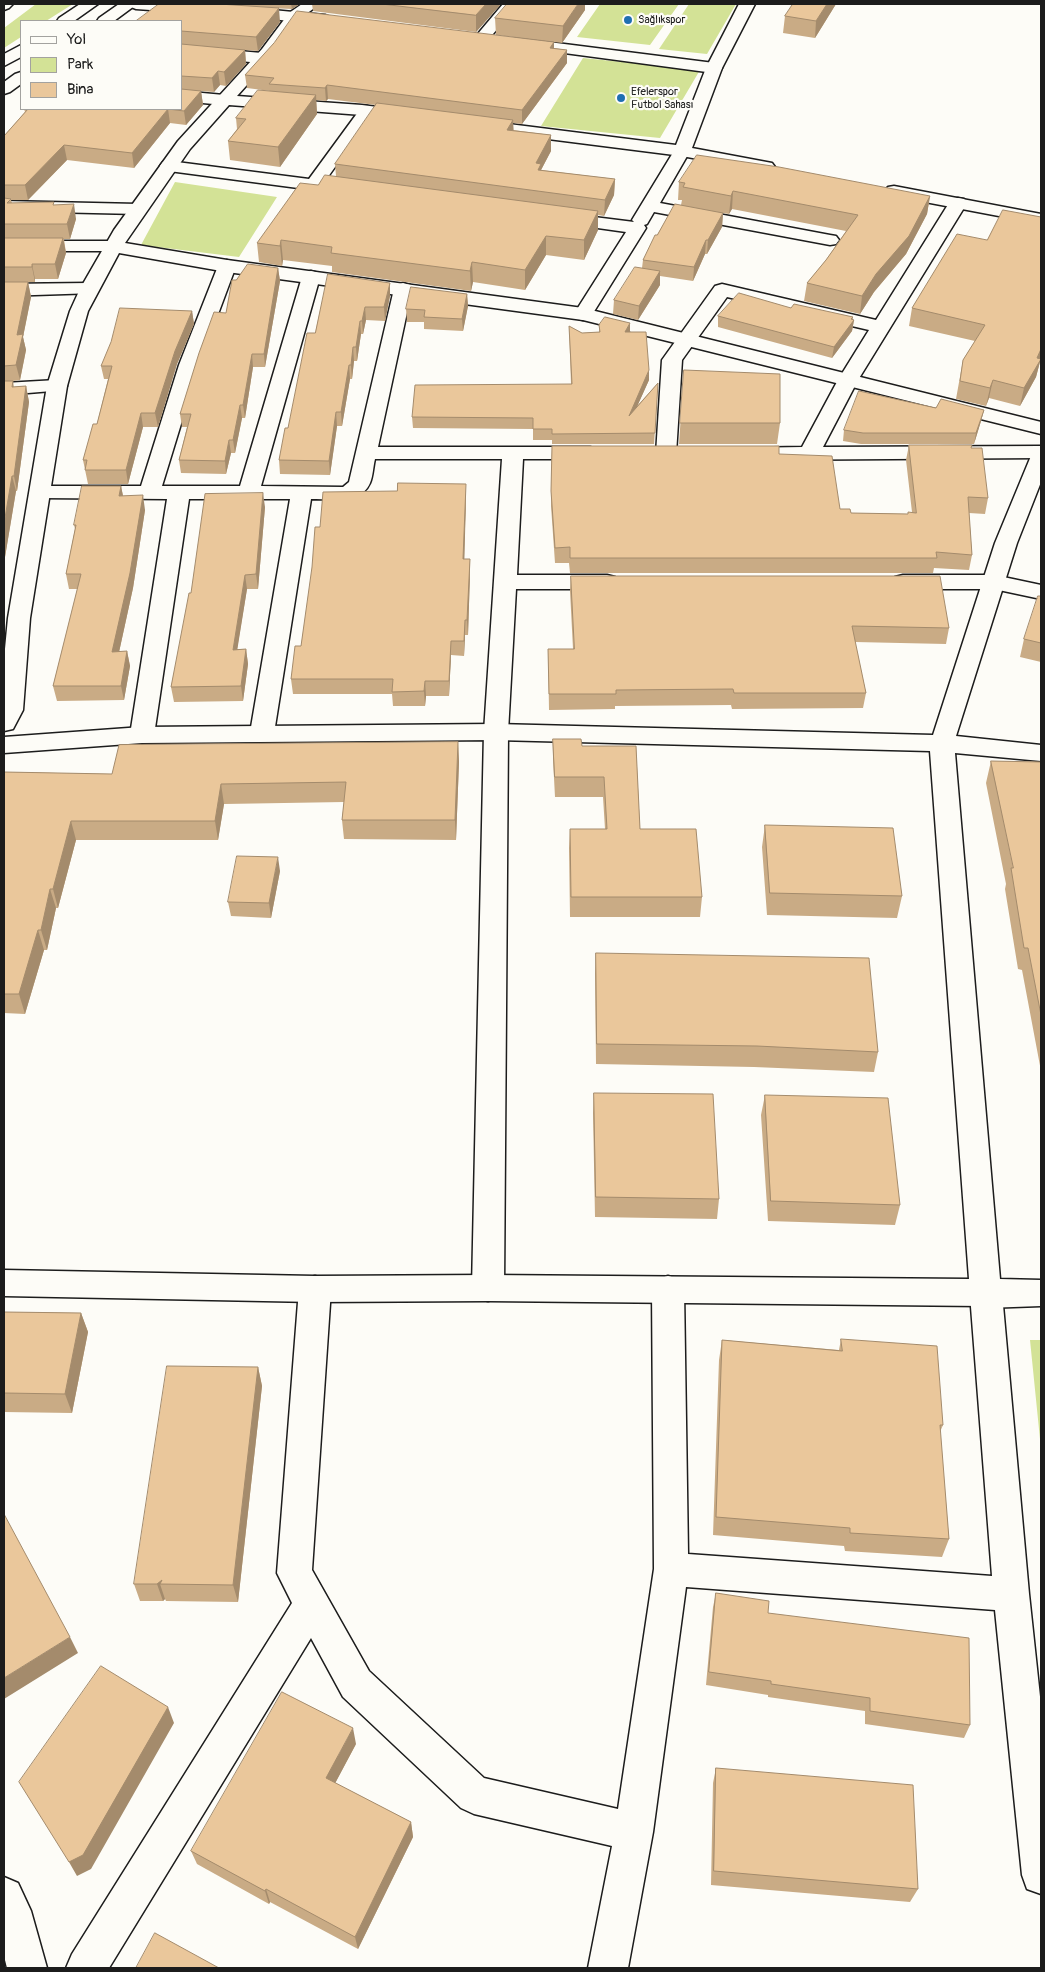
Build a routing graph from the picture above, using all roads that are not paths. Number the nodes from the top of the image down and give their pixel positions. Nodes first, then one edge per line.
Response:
1 (90, 4) edge
2 (129, 4) edge
3 (136, 4) edge
4 (312, 4) edge
5 (511, 4) edge
6 (747, 4) edge
7 (205, 9) edge
8 (225, 11) edge
9 (294, 16) junction
10 (66, 20) edge
11 (105, 20) edge
12 (344, 22) edge
13 (462, 36) edge
14 (482, 38) junction
15 (20, 51) edge
16 (182, 51) edge
17 (262, 58) junction
18 (4, 61) edge
19 (714, 68) junction
20 (182, 96) edge
21 (224, 100) junction
22 (367, 111) junction
23 (426, 118) edge
24 (466, 123) edge
25 (682, 151) junction
26 (169, 166) junction
27 (787, 171) edge
28 (314, 186) junction
29 (882, 189) edge
30 (351, 190) edge
31 (958, 203) junction
32 (4, 206) edge
33 (649, 206) junction
34 (138, 210) junction
35 (550, 216) edge
36 (1041, 219) edge
37 (637, 228) junction
38 (830, 240) dead end
39 (4, 246) edge
40 (113, 246) junction
41 (227, 266) junction
42 (311, 277) junction
43 (89, 289) junction
44 (403, 289) junction
45 (4, 290) edge
46 (583, 314) junction
47 (881, 327) junction
48 (686, 339) junction
49 (848, 380) junction
50 (57, 386) junction
51 (4, 390) edge
52 (1041, 428) edge
53 (367, 453) junction
54 (513, 453) junction
55 (609, 454) edge
56 (666, 454) edge
57 (724, 454) edge
58 (809, 454) junction
59 (1041, 454) edge
60 (41, 492) junction
61 (179, 492) junction
62 (249, 492) junction
63 (302, 492) junction
64 (148, 493) junction
65 (506, 582) junction
66 (626, 582) edge
67 (884, 582) edge
68 (994, 582) junction
69 (1041, 592) edge
70 (4, 723) edge
71 (496, 732) junction
72 (262, 733) junction
73 (142, 735) junction
74 (942, 743) junction
75 (4, 745) edge
76 (1041, 753) edge
77 (4, 1283) edge
78 (315, 1288) junction
79 (488, 1288) junction
80 (668, 1289) junction
81 (1041, 1293) edge
82 (986, 1294) junction
83 (671, 1569) junction
84 (1012, 1594) junction
85 (311, 1605) junction
86 (634, 1832) junction
87 (1041, 1876) edge
88 (4, 1897) edge
89 (27, 1968) edge
90 (86, 1968) edge
91 (608, 1968) edge

1 - 10 main road
2 - 11 main road
3 - 7 main road
4 - 9 main road
5 - 14 main road
6 - 19 main road
8 - 9 main road
9 - 12 main road
9 - 17 main road
13 - 14 main road
14 - 19 main road
15 - 18 main road
16 - 17 main road
17 - 21 main road
19 - 25 main road
20 - 21 main road
21 - 22 main road
21 - 26 main road
22 - 23 main road
22 - 28 main road
24 - 25 main road
25 - 27 main road
25 - 33 main road
26 - 28 main road
26 - 34 main road
28 - 30 main road
29 - 31 main road
31 - 36 main road
31 - 47 main road
32 - 34 main road
33 - 37 main road
33 - 38 main road
34 - 40 main road
35 - 37 main road
37 - 46 main road
39 - 40 main road
40 - 41 main road
40 - 43 main road
41 - 42 main road
41 - 64 main road
42 - 44 main road
42 - 62 main road
43 - 45 main road
43 - 50 main road
44 - 46 main road
44 - 53 main road
46 - 48 main road
47 - 48 main road
47 - 49 main road
48 - 49 main road
48 - 56 main road
49 - 52 main road
49 - 58 main road
50 - 51 main road
50 - 60 main road
53 - 54 main road
53 - 63 main road
54 - 55 main road
54 - 65 main road
57 - 58 main road
58 - 59 main road
59 - 68 main road
60 - 64 main road
60 - 70 main road
61 - 62 main road
61 - 64 main road
61 - 73 main road
62 - 63 main road
63 - 72 main road
65 - 66 main road
65 - 71 main road
67 - 68 main road
68 - 69 main road
68 - 74 main road
71 - 72 main road
71 - 74 main road
71 - 79 main road
72 - 73 main road
73 - 75 main road
74 - 76 main road
74 - 82 main road
77 - 78 main road
78 - 79 main road
78 - 85 main road
79 - 80 main road
80 - 82 main road
80 - 83 main road
81 - 82 main road
82 - 84 main road
83 - 84 main road
83 - 86 main road
84 - 87 main road
85 - 86 main road
85 - 90 main road
86 - 91 main road
88 - 89 main road

